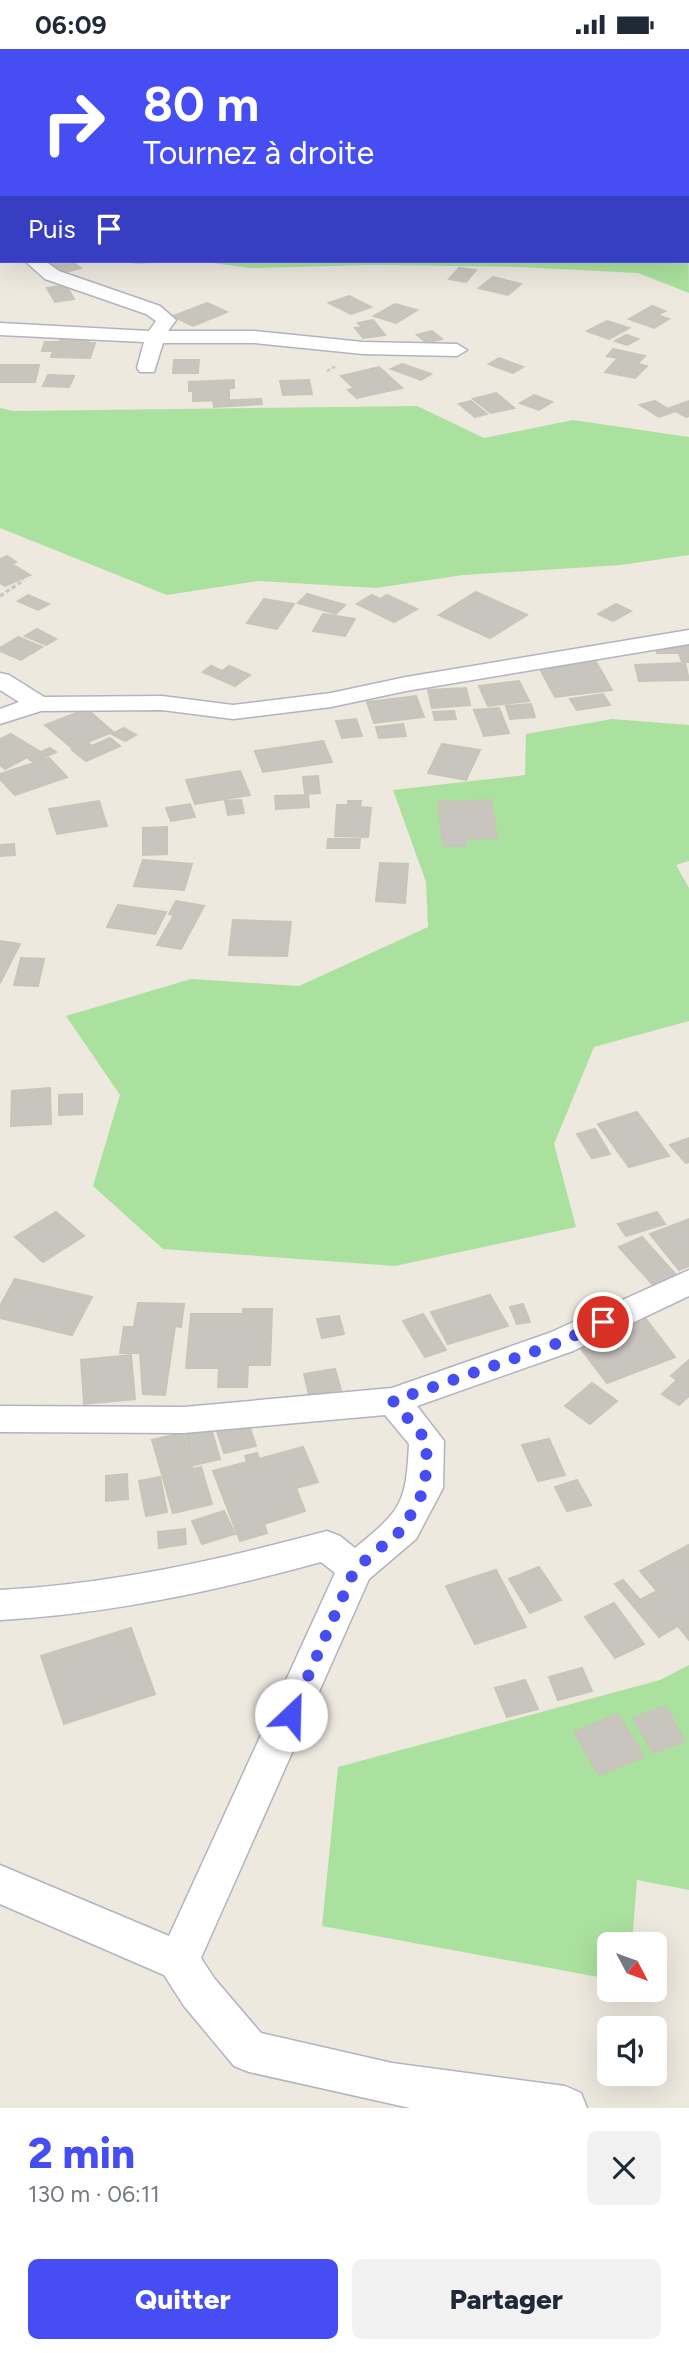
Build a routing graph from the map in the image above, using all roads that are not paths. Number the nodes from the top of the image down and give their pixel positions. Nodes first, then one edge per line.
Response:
1 (37, 263) edge
2 (0, 329) edge
3 (155, 337) junction
4 (457, 350) dead end
5 (147, 368) dead end
6 (689, 637) edge
7 (0, 680) edge
8 (39, 704) junction
9 (0, 717) edge
10 (689, 1282) edge
11 (393, 1401) junction
12 (0, 1419) edge
13 (355, 1569) junction
14 (0, 1605) edge
15 (0, 1884) edge
16 (179, 1961) junction
17 (565, 2108) edge

1 - 3 street
2 - 3 street
3 - 4 street
3 - 5 street
6 - 8 street
7 - 8 street
8 - 9 street
10 - 11 street
11 - 12 street
11 - 13 street
13 - 14 street
13 - 16 street
15 - 16 street
16 - 17 street

